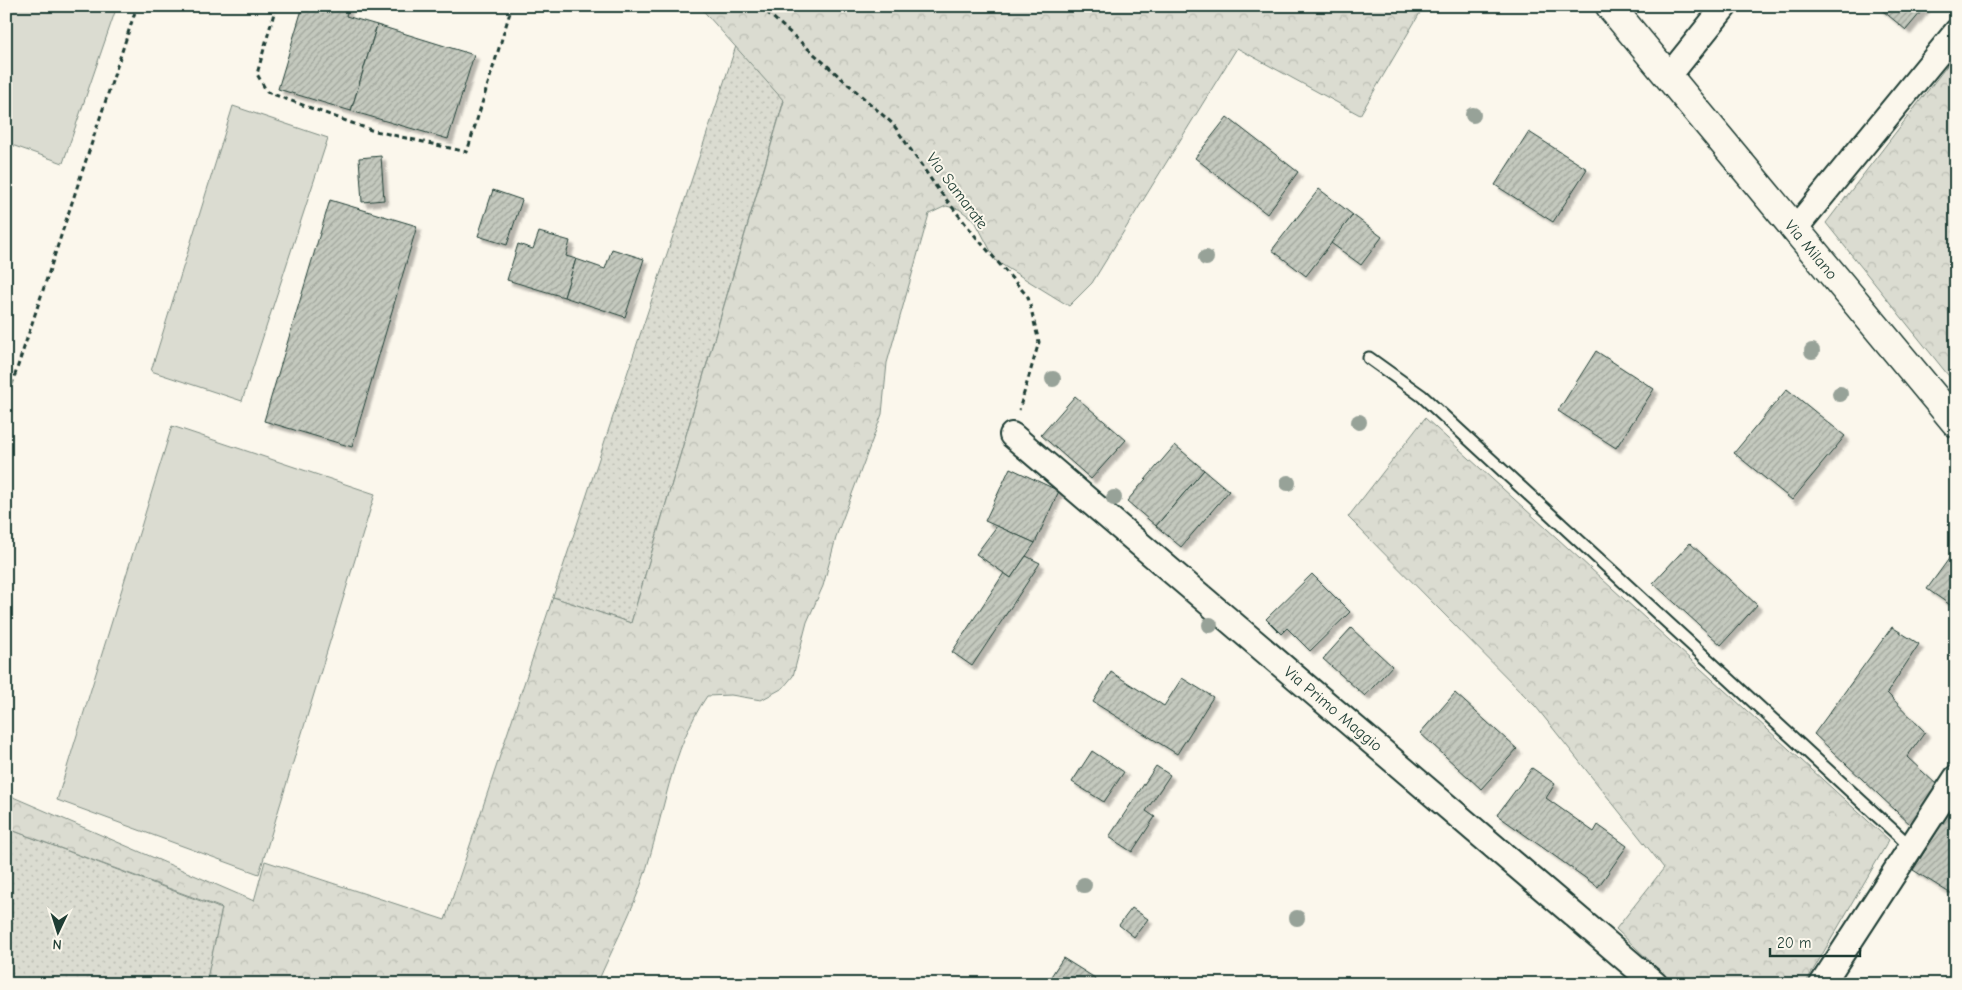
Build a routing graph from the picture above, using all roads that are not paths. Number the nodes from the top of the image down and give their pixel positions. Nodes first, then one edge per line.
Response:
1 (1610, 6) edge
2 (1725, 6) edge
3 (1956, 32) edge
4 (1668, 77) junction
5 (1794, 230) junction
6 (1370, 358) dead end
7 (1956, 423) edge
8 (1012, 435) road end
9 (1956, 778) edge
10 (1911, 847) junction
11 (1655, 984) edge
12 (1822, 984) edge

1 - 4 street, Via Milano
2 - 4 street
3 - 5 street
4 - 5 street, Via Milano
5 - 7 street, Via Milano
6 - 10 lane
8 - 11 street, Via Primo Maggio
9 - 10 street
10 - 12 street

